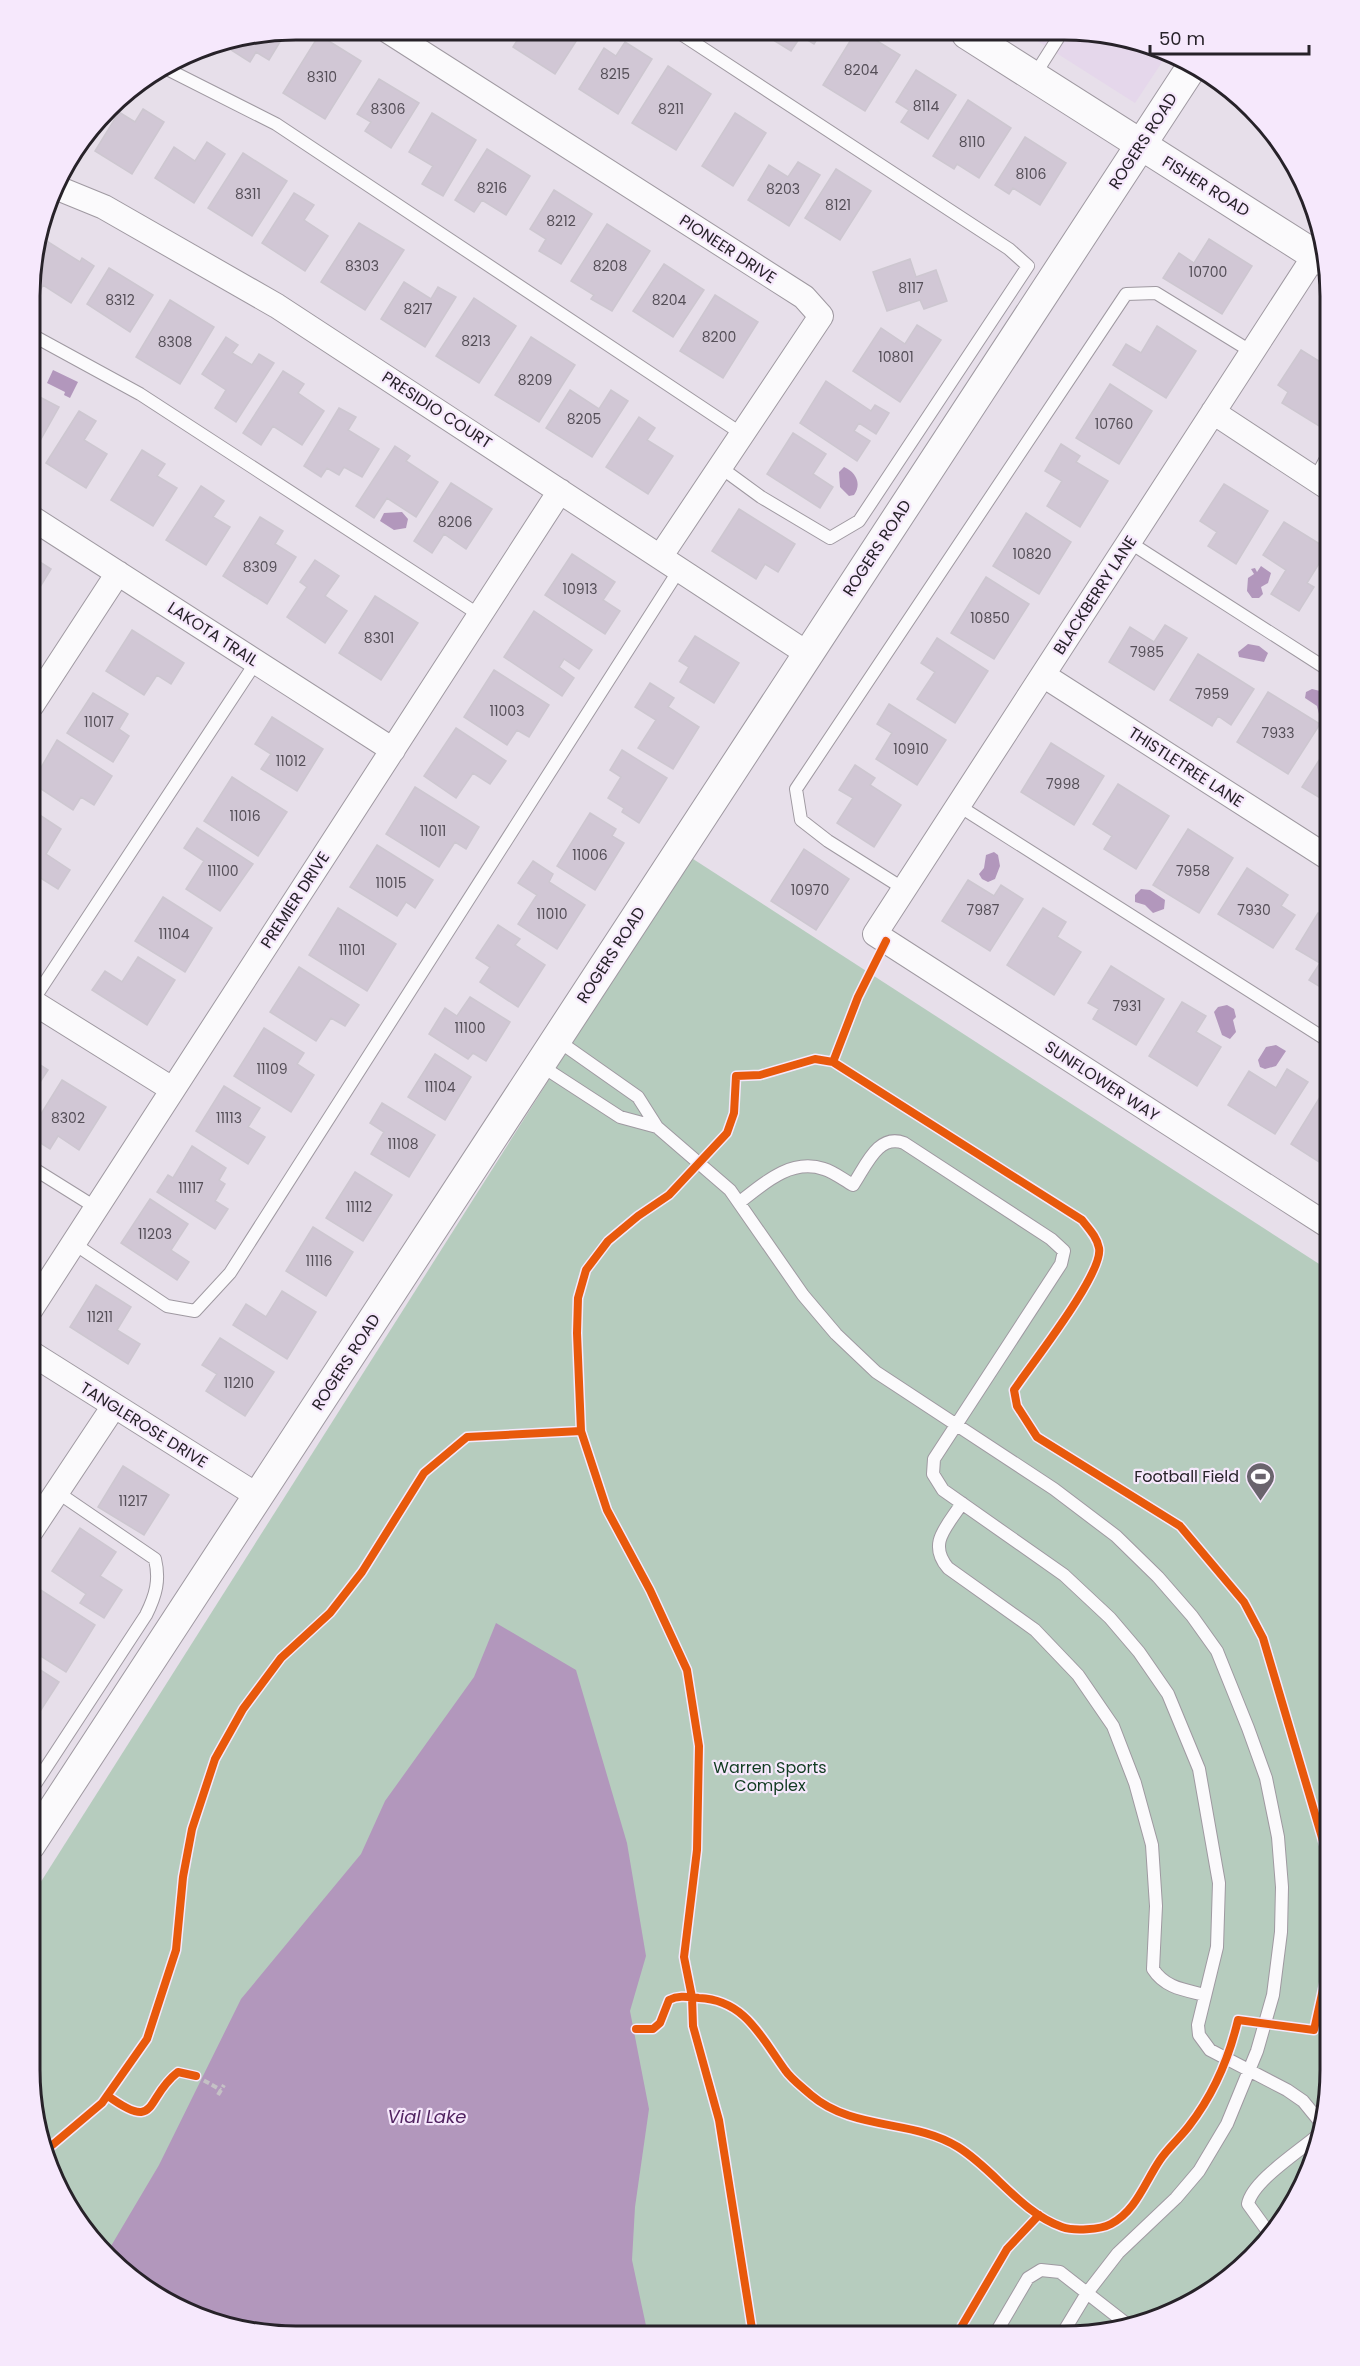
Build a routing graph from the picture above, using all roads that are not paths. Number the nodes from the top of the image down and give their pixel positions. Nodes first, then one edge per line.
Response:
1 (419, 40) edge
2 (690, 40) edge
3 (976, 40) edge
4 (1057, 40) edge
5 (172, 73) edge
6 (1188, 73) edge
7 (1033, 77) junction
8 (1141, 144) junction
9 (64, 190) edge
10 (1316, 256) edge
11 (1317, 261) edge
12 (40, 339) edge
13 (1252, 352) junction
14 (1213, 412) junction
15 (742, 434) junction
16 (720, 467) junction
17 (1320, 482) edge
18 (560, 491) junction
19 (40, 523) edge
20 (1130, 542) junction
21 (670, 563) junction
22 (117, 573) junction
23 (481, 616) junction
24 (808, 654) junction
25 (256, 662) junction
26 (1320, 665) edge
27 (1043, 675) junction
28 (40, 693) edge
29 (393, 750) junction
30 (958, 806) junction
31 (1320, 853) edge
32 (904, 889) junction
33 (875, 934) joint
34 (40, 990) edge
35 (40, 1007) edge
36 (1320, 1036) edge
37 (556, 1040) junction
38 (539, 1065) junction
39 (172, 1089) junction
40 (657, 1127) junction
41 (40, 1173) edge
42 (740, 1202) junction
43 (95, 1207) junction
44 (1320, 1221) edge
45 (73, 1243) junction
46 (40, 1295) edge
47 (40, 1359) edge
48 (114, 1406) junction
49 (955, 1425) junction
50 (57, 1492) junction
51 (258, 1496) junction
52 (962, 1503) junction
53 (40, 1516) edge
54 (40, 1777) edge
55 (40, 1830) edge
56 (1205, 1995) junction
57 (1251, 2071) junction
58 (1315, 2116) edge
59 (1309, 2142) edge
60 (1265, 2227) edge
61 (1087, 2293) junction
62 (1121, 2319) edge
63 (1000, 2326) edge
64 (1067, 2326) edge

1 - 15 street, PIONEER DRIVE
2 - 16 lane
3 - 7 street, FISHER ROAD
4 - 7 lane
5 - 15 lane
6 - 8 street, ROGERS ROAD
7 - 8 street, FISHER ROAD
8 - 10 street, FISHER ROAD
8 - 24 street, ROGERS ROAD
9 - 18 street, PRESIDIO COURT
11 - 13 street, BLACKBERRY LANE
12 - 23 lane
13 - 14 street, BLACKBERRY LANE
13 - 32 lane
14 - 17 street
14 - 20 street, BLACKBERRY LANE
15 - 16 street, PIONEER DRIVE
16 - 21 street, PIONEER DRIVE
18 - 21 street, PRESIDIO COURT
18 - 23 street, PREMIER DRIVE
19 - 22 street, LAKOTA TRAIL
20 - 26 lane
20 - 27 street, BLACKBERRY LANE
21 - 24 street, PRESIDIO COURT
21 - 45 lane
22 - 25 street, LAKOTA TRAIL
22 - 28 street
23 - 29 street, PREMIER DRIVE
24 - 37 street, ROGERS ROAD
25 - 29 street, LAKOTA TRAIL
25 - 34 lane
27 - 30 street, BLACKBERRY LANE
27 - 31 street, THISTLETREE LANE
29 - 39 street, PREMIER DRIVE
30 - 32 street, BLACKBERRY LANE
30 - 36 lane
32 - 33 street, BLACKBERRY LANE
33 - 44 street, SUNFLOWER WAY
35 - 39 street
37 - 38 street, ROGERS ROAD
37 - 40 lane
38 - 40 lane
38 - 51 street, ROGERS ROAD
39 - 43 street, PREMIER DRIVE
40 - 42 lane
41 - 43 lane
42 - 49 lane
42 - 49 lane
43 - 45 street, PREMIER DRIVE
45 - 46 street, PREMIER DRIVE
47 - 48 street, TANGLEROSE DRIVE
48 - 50 street
48 - 51 street, TANGLEROSE DRIVE
49 - 52 lane
49 - 57 lane
50 - 53 street
50 - 54 lane
51 - 55 street, ROGERS ROAD
52 - 56 lane
52 - 56 lane
56 - 57 lane
57 - 58 lane
57 - 61 lane
59 - 60 lane
61 - 62 lane
61 - 63 lane
61 - 64 lane

